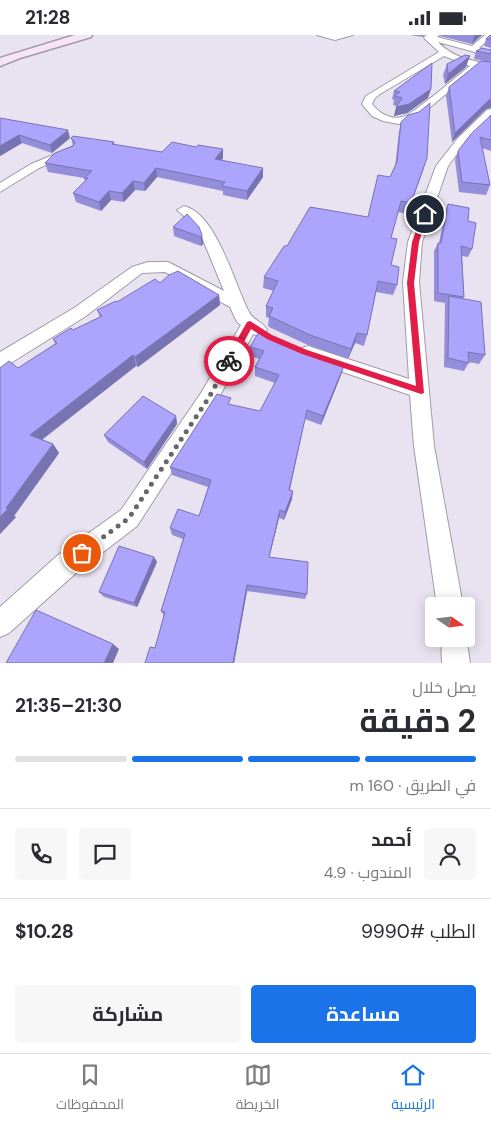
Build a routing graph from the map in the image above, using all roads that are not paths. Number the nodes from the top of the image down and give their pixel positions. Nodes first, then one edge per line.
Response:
1 (87, 35) edge
2 (321, 35) edge
3 (348, 35) edge
4 (420, 35) edge
5 (489, 35) edge
6 (433, 37) edge
7 (474, 49) junction
8 (443, 53) junction
9 (491, 56) edge
10 (0, 61) edge
11 (476, 65) junction
12 (491, 67) edge
13 (491, 112) edge
14 (70, 151) edge
15 (0, 188) edge
16 (184, 210) dead end
17 (237, 305) junction
18 (250, 324) junction
19 (270, 337) edge
20 (296, 348) edge
21 (0, 361) edge
22 (421, 391) junction
23 (449, 597) edge
24 (0, 624) edge
25 (455, 647) edge
26 (456, 663) edge

1 - 10 main road
2 - 3 street
4 - 6 street
5 - 7 street
6 - 7 street
6 - 8 street
7 - 9 street
8 - 11 street
8 - 11 street
11 - 12 street
13 - 22 street
14 - 15 street
16 - 17 street
17 - 18 street
17 - 21 street
18 - 19 street
18 - 24 street
20 - 22 street
22 - 23 street
25 - 26 street

